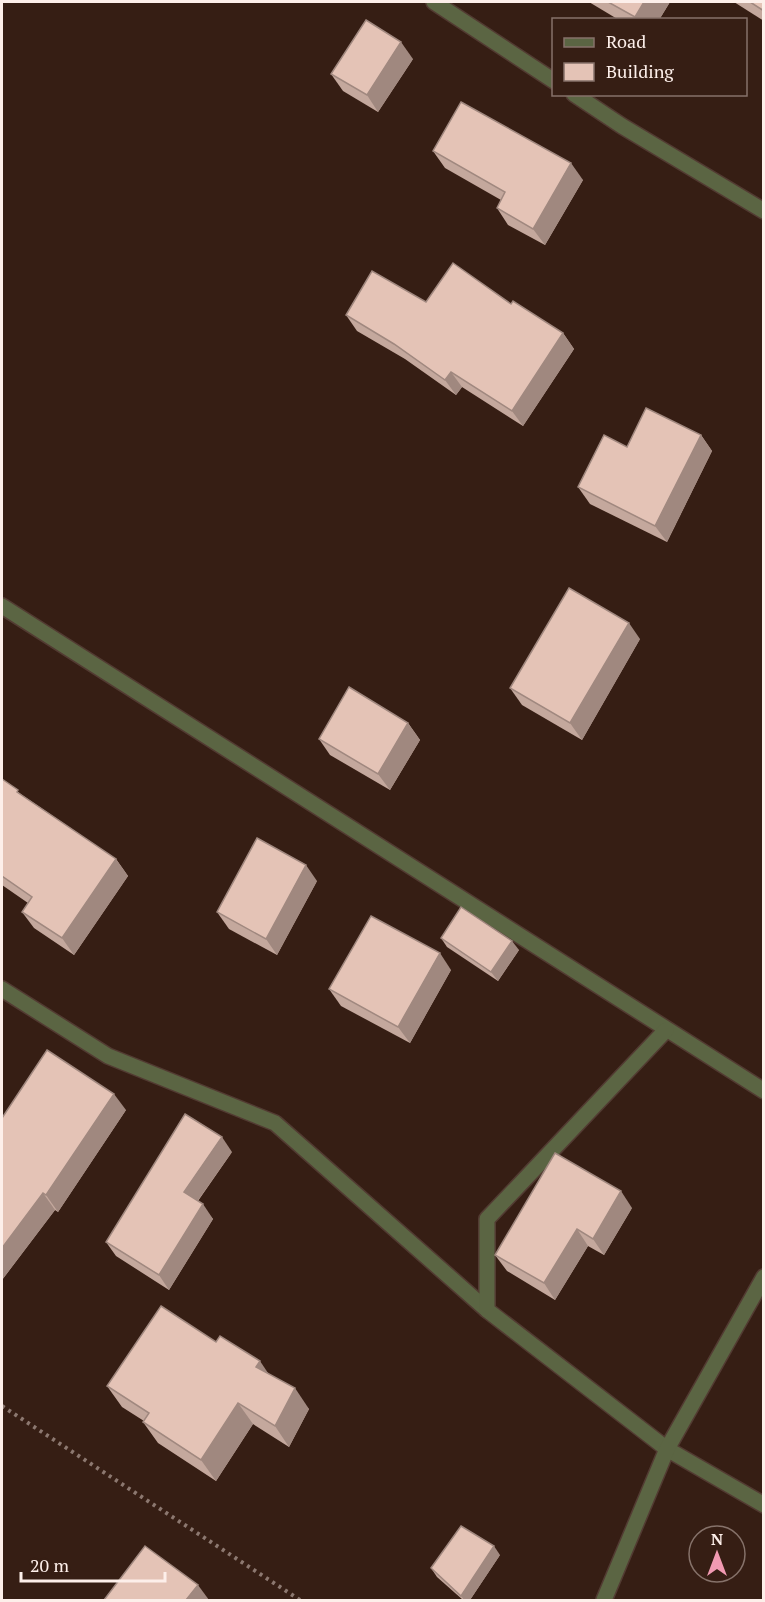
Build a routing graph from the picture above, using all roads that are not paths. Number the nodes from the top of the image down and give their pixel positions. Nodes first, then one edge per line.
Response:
1 (434, 2) edge
2 (552, 80) edge
3 (577, 96) edge
4 (764, 211) edge
5 (2, 606) edge
6 (2, 989) edge
7 (666, 1030) junction
8 (764, 1091) edge
9 (764, 1277) edge
10 (487, 1310) junction
11 (667, 1449) junction
12 (764, 1505) edge
13 (604, 1600) edge

1 - 2 street
3 - 4 street
5 - 7 street
6 - 10 street
7 - 8 street
7 - 10 street
9 - 11 street
10 - 11 street
11 - 12 street
11 - 13 street

